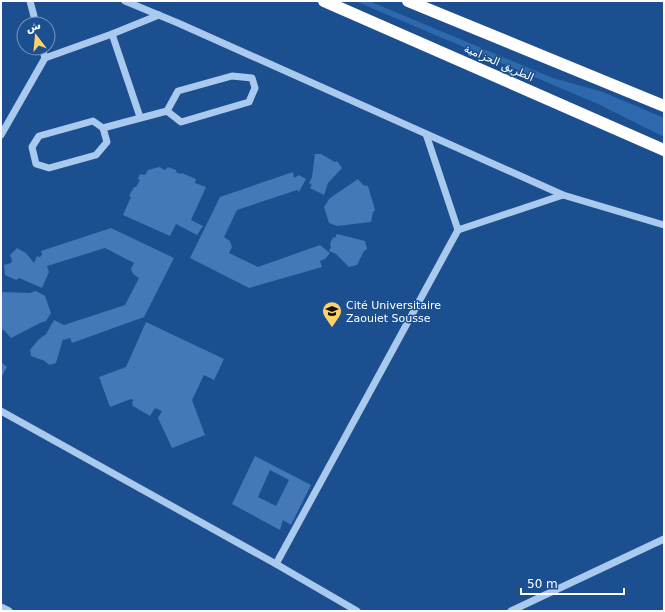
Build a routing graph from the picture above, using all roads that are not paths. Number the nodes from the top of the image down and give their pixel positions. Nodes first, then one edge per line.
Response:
1 (30, 1) edge
2 (125, 1) edge
3 (324, 1) edge
4 (408, 1) edge
5 (158, 15) junction
6 (34, 16) edge
7 (112, 34) junction
8 (45, 58) joint
9 (664, 106) edge
10 (167, 111) junction
11 (140, 118) junction
12 (103, 128) junction
13 (426, 134) junction
14 (1, 135) edge
15 (664, 150) edge
16 (563, 196) junction
17 (664, 225) edge
18 (458, 230) junction
19 (1, 411) edge
20 (664, 539) edge
21 (276, 564) junction
22 (1, 607) edge
23 (9, 611) edge
24 (357, 611) edge
25 (511, 611) edge

1 - 6 street
2 - 5 street
3 - 15 highway, الطريق الحزامية
4 - 9 highway, الطريق الحزامية
5 - 7 street
5 - 13 street
7 - 8 street
7 - 11 street
8 - 14 street
10 - 10 street
10 - 11 street
11 - 12 street
12 - 12 street
13 - 16 street
13 - 18 street
16 - 17 street
16 - 18 street
18 - 21 street
19 - 21 street
20 - 25 street
21 - 24 street
22 - 23 street

